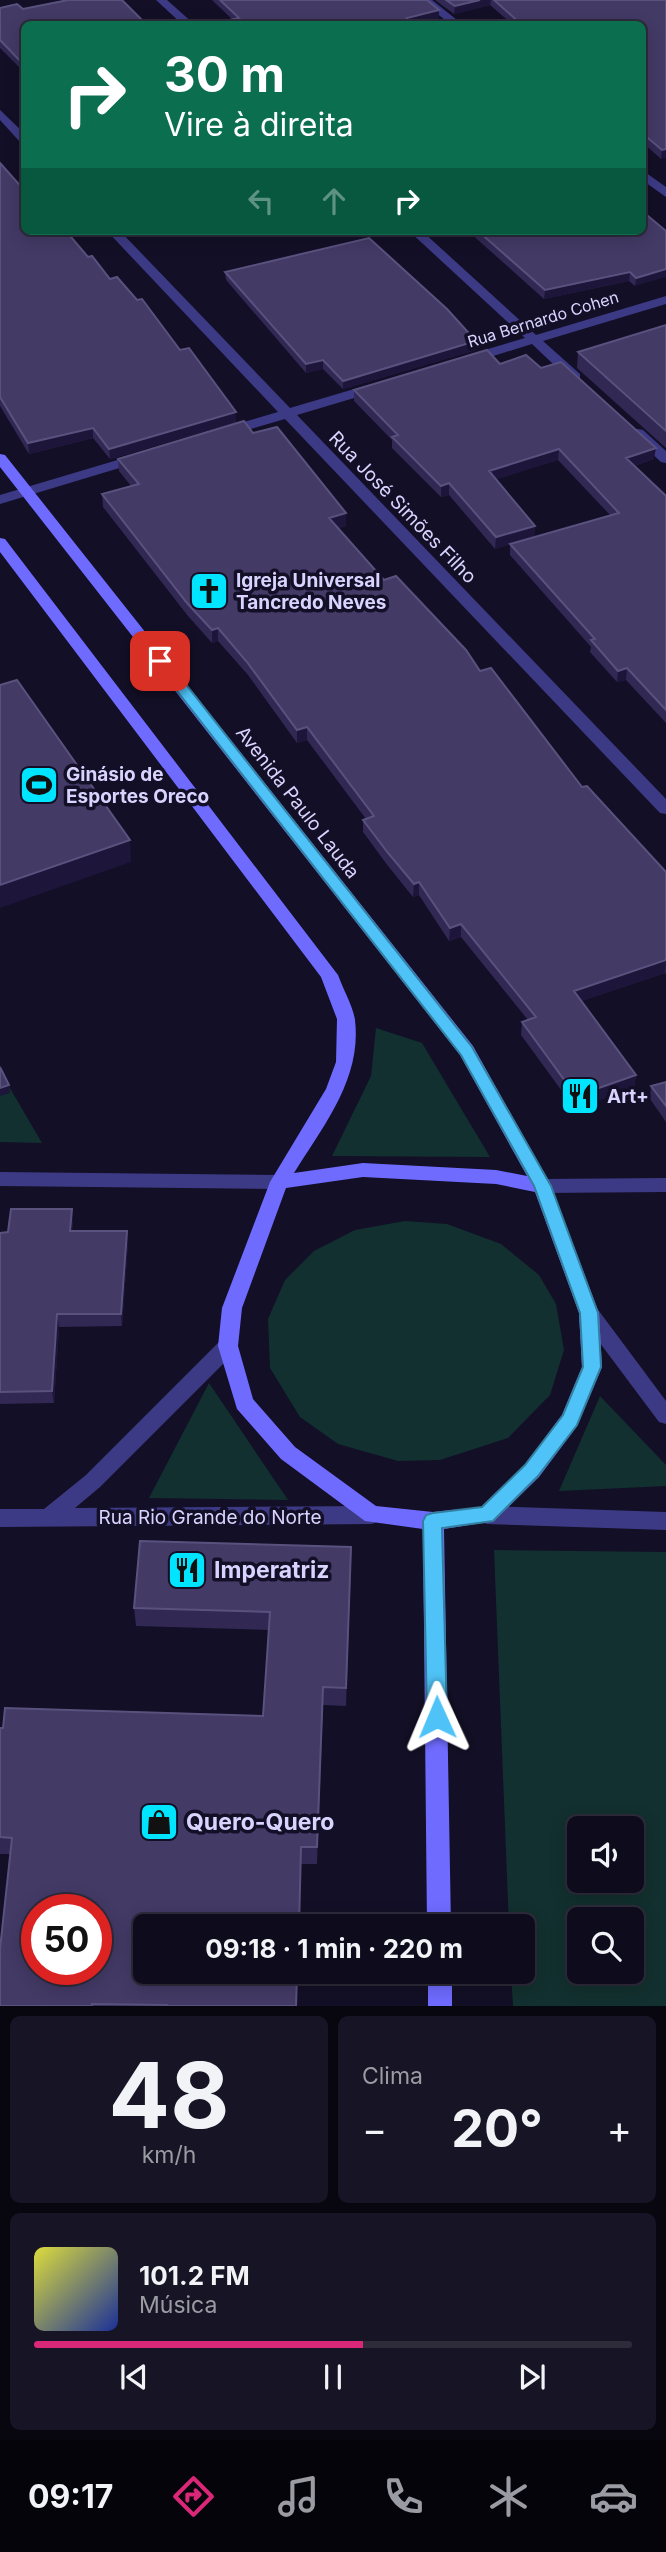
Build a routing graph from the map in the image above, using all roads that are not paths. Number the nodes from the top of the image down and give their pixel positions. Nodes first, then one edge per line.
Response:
1 (161, 0) edge
2 (425, 0) edge
3 (185, 21) edge
4 (452, 21) edge
5 (0, 113) edge
6 (21, 136) edge
7 (646, 177) edge
8 (666, 193) edge
9 (117, 235) edge
10 (419, 235) edge
11 (666, 300) edge
12 (534, 340) junction
13 (457, 363) edge
14 (391, 382) edge
15 (585, 386) edge
16 (288, 413) junction
17 (625, 422) edge
18 (209, 437) edge
19 (157, 452) edge
20 (0, 458) edge
21 (666, 459) edge
22 (27, 492) junction
23 (0, 500) edge
24 (0, 542) edge
25 (666, 809) edge
26 (0, 1179) edge
27 (279, 1182) junction
28 (666, 1185) edge
29 (542, 1186) junction
30 (589, 1313) junction
31 (228, 1346) junction
32 (666, 1416) edge
33 (372, 1515) junction
34 (486, 1515) junction
35 (0, 1518) edge
36 (48, 1518) junction
37 (433, 1521) junction
38 (666, 1521) edge
39 (439, 1914) edge
40 (440, 1984) edge
41 (440, 2006) edge

1 - 3 street
2 - 4 street
5 - 6 street
7 - 8 street
9 - 16 street, Rua José Simões Filho
10 - 12 street
11 - 12 street, Rua Bernardo Cohen
12 - 13 street, Rua Bernardo Cohen
12 - 15 street
14 - 16 street
16 - 18 street
16 - 25 street, Rua José Simões Filho
17 - 21 street
19 - 22 street
20 - 22 main road, Avenida Paulo Lauda
22 - 23 street
22 - 29 main road, Avenida Paulo Lauda
24 - 27 main road
26 - 27 street
27 - 29 main road
27 - 31 main road
28 - 29 street
29 - 30 main road, Avenida Paulo Lauda
30 - 32 street
30 - 34 main road, Avenida Paulo Lauda
31 - 33 main road
31 - 36 street, Rua Rio Grande do Norte
33 - 36 street, Rua Rio Grande do Norte
33 - 37 main road
34 - 37 main road
34 - 38 street
35 - 36 street, Rua Rio Grande do Norte
37 - 39 main road
40 - 41 main road

